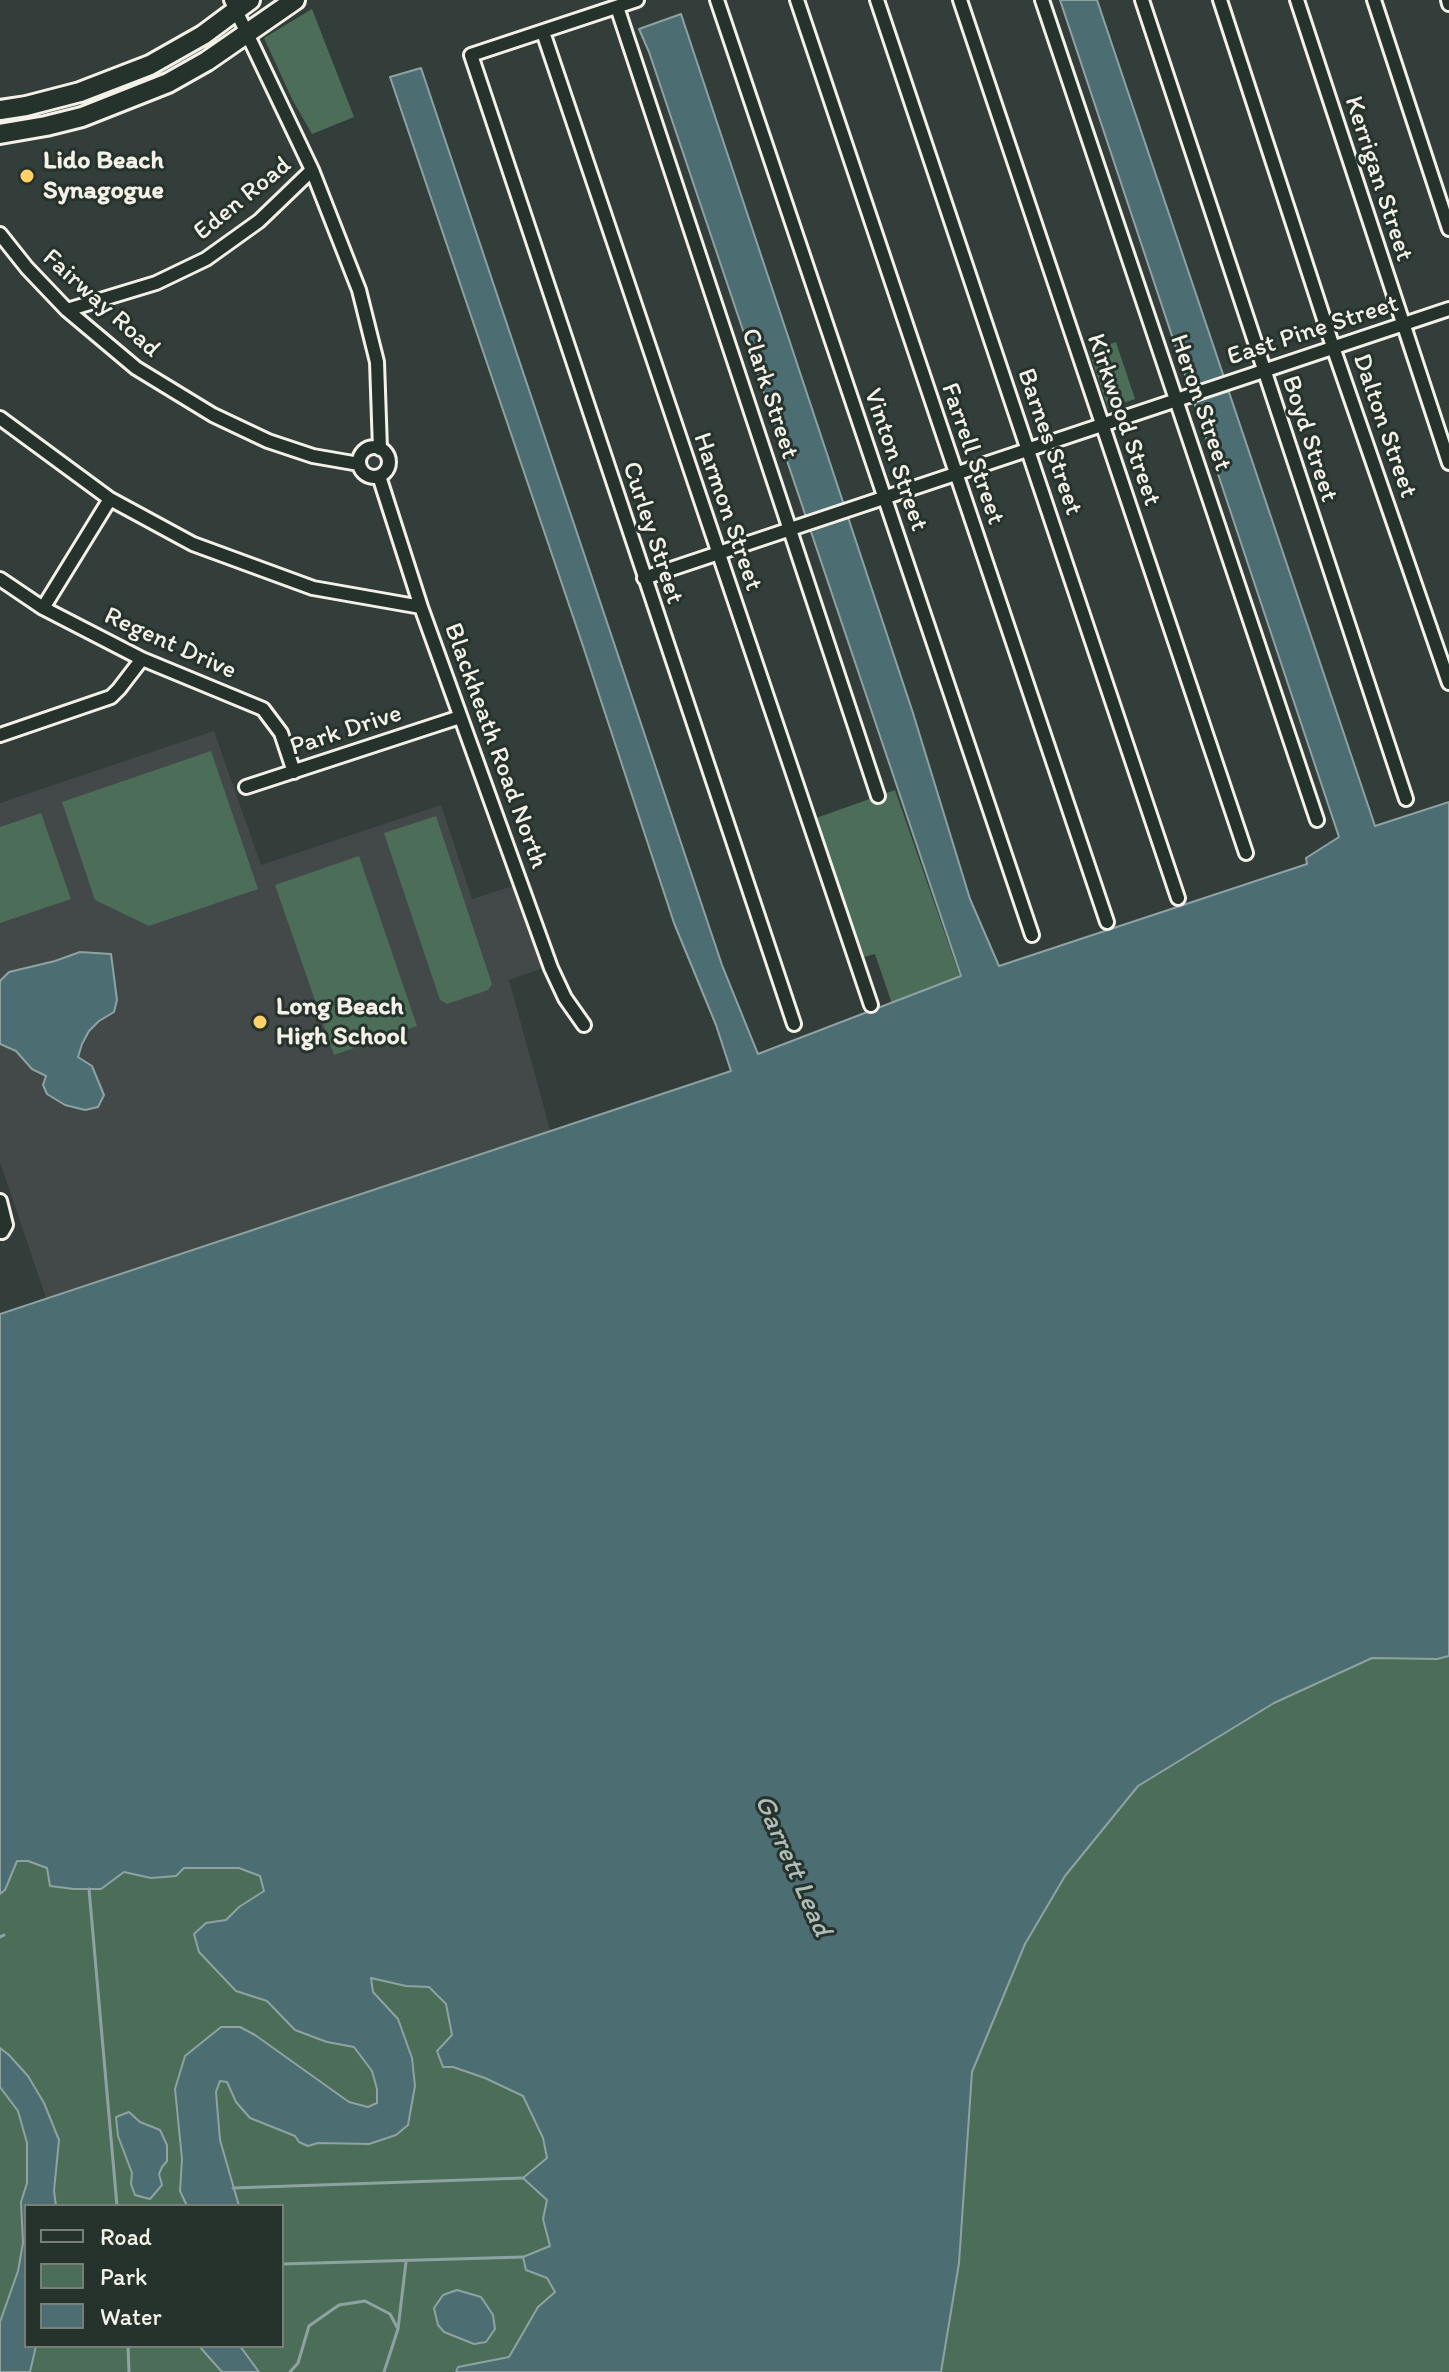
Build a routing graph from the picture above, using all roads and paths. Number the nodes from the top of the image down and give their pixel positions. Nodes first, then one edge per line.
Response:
1 (295, 0) edge
2 (637, 0) edge
3 (717, 0) edge
4 (797, 0) edge
5 (877, 0) edge
6 (960, 0) edge
7 (1042, 0) edge
8 (1142, 0) edge
9 (1220, 0) edge
10 (1297, 0) edge
11 (1374, 0) edge
12 (239, 4) edge
13 (617, 7) junction
14 (543, 32) junction
15 (246, 35) junction
16 (0, 110) edge
17 (0, 134) edge
18 (312, 170) junction
19 (1449, 229) edge
20 (0, 234) edge
21 (1449, 309) edge
22 (67, 310) junction
23 (1402, 324) junction
24 (1333, 347) junction
25 (1264, 371) junction
26 (1180, 398) junction
27 (0, 418) edge
28 (1101, 425) junction
29 (380, 449) junction
30 (1028, 449) junction
31 (1449, 463) edge
32 (359, 464) junction
33 (956, 473) junction
34 (379, 476) junction
35 (884, 497) junction
36 (110, 499) junction
37 (796, 527) junction
38 (717, 553) junction
39 (644, 578) junction
40 (0, 579) edge
41 (421, 607) junction
42 (43, 608) junction
43 (142, 659) junction
44 (1449, 683) edge
45 (460, 717) junction
46 (0, 735) edge
47 (294, 772) junction
48 (246, 787) dead end
49 (878, 796) dead end
50 (1406, 799) dead end
51 (1317, 820) dead end
52 (1246, 853) dead end
53 (1178, 898) dead end
54 (1107, 922) dead end
55 (1032, 935) dead end
56 (871, 1005) dead end
57 (794, 1024) dead end
58 (584, 1025) dead end
59 (0, 1201) edge
60 (2, 1232) edge

1 - 15 highway
2 - 13 street
3 - 35 street, Vinton Street
4 - 33 street, Farrell Street
5 - 30 street, Barnes Street
6 - 28 street, Kirkwood Street
7 - 26 street, Heron Street
8 - 25 street, Boyd Street
9 - 24 street, Dalton Street
10 - 23 street, Kerrigan Street
11 - 19 street
12 - 15 street
12 - 16 highway
13 - 14 street
13 - 37 street, Clark Street
14 - 38 street, Harmon Street
14 - 39 street, Curley Street
15 - 17 highway
15 - 18 street
18 - 22 street, Eden Road
18 - 29 street
20 - 22 street, Fairway Road
21 - 23 street, East Pine Street
22 - 32 street, Fairway Road
23 - 24 street, East Pine Street
23 - 31 street, Kerrigan Street
24 - 25 street, East Pine Street
24 - 44 street, Dalton Street
25 - 26 street, East Pine Street
25 - 50 street, Boyd Street
26 - 28 street, East Pine Street
26 - 51 street, Heron Street
27 - 36 street
28 - 30 street, East Pine Street
28 - 52 street, Kirkwood Street
29 - 32 street
29 - 34 street
30 - 33 street, East Pine Street
30 - 53 street, Barnes Street
32 - 34 street, Fairway Road
33 - 35 street, East Pine Street
33 - 54 street, Farrell Street
34 - 41 street, Blackheath Road North
35 - 37 street, East Pine Street
35 - 55 street, Vinton Street
36 - 41 street
36 - 42 street
37 - 38 street, East Pine Street
37 - 49 street, Clark Street
38 - 39 street, East Pine Street
38 - 56 street, Harmon Street
39 - 57 street, Curley Street
40 - 42 street, Regent Drive
41 - 45 street, Blackheath Road North
42 - 43 street, Regent Drive
43 - 46 street
43 - 47 street, Regent Drive
45 - 47 street, Park Drive
45 - 58 street, Blackheath Road North
47 - 48 street, Park Drive
59 - 60 street

